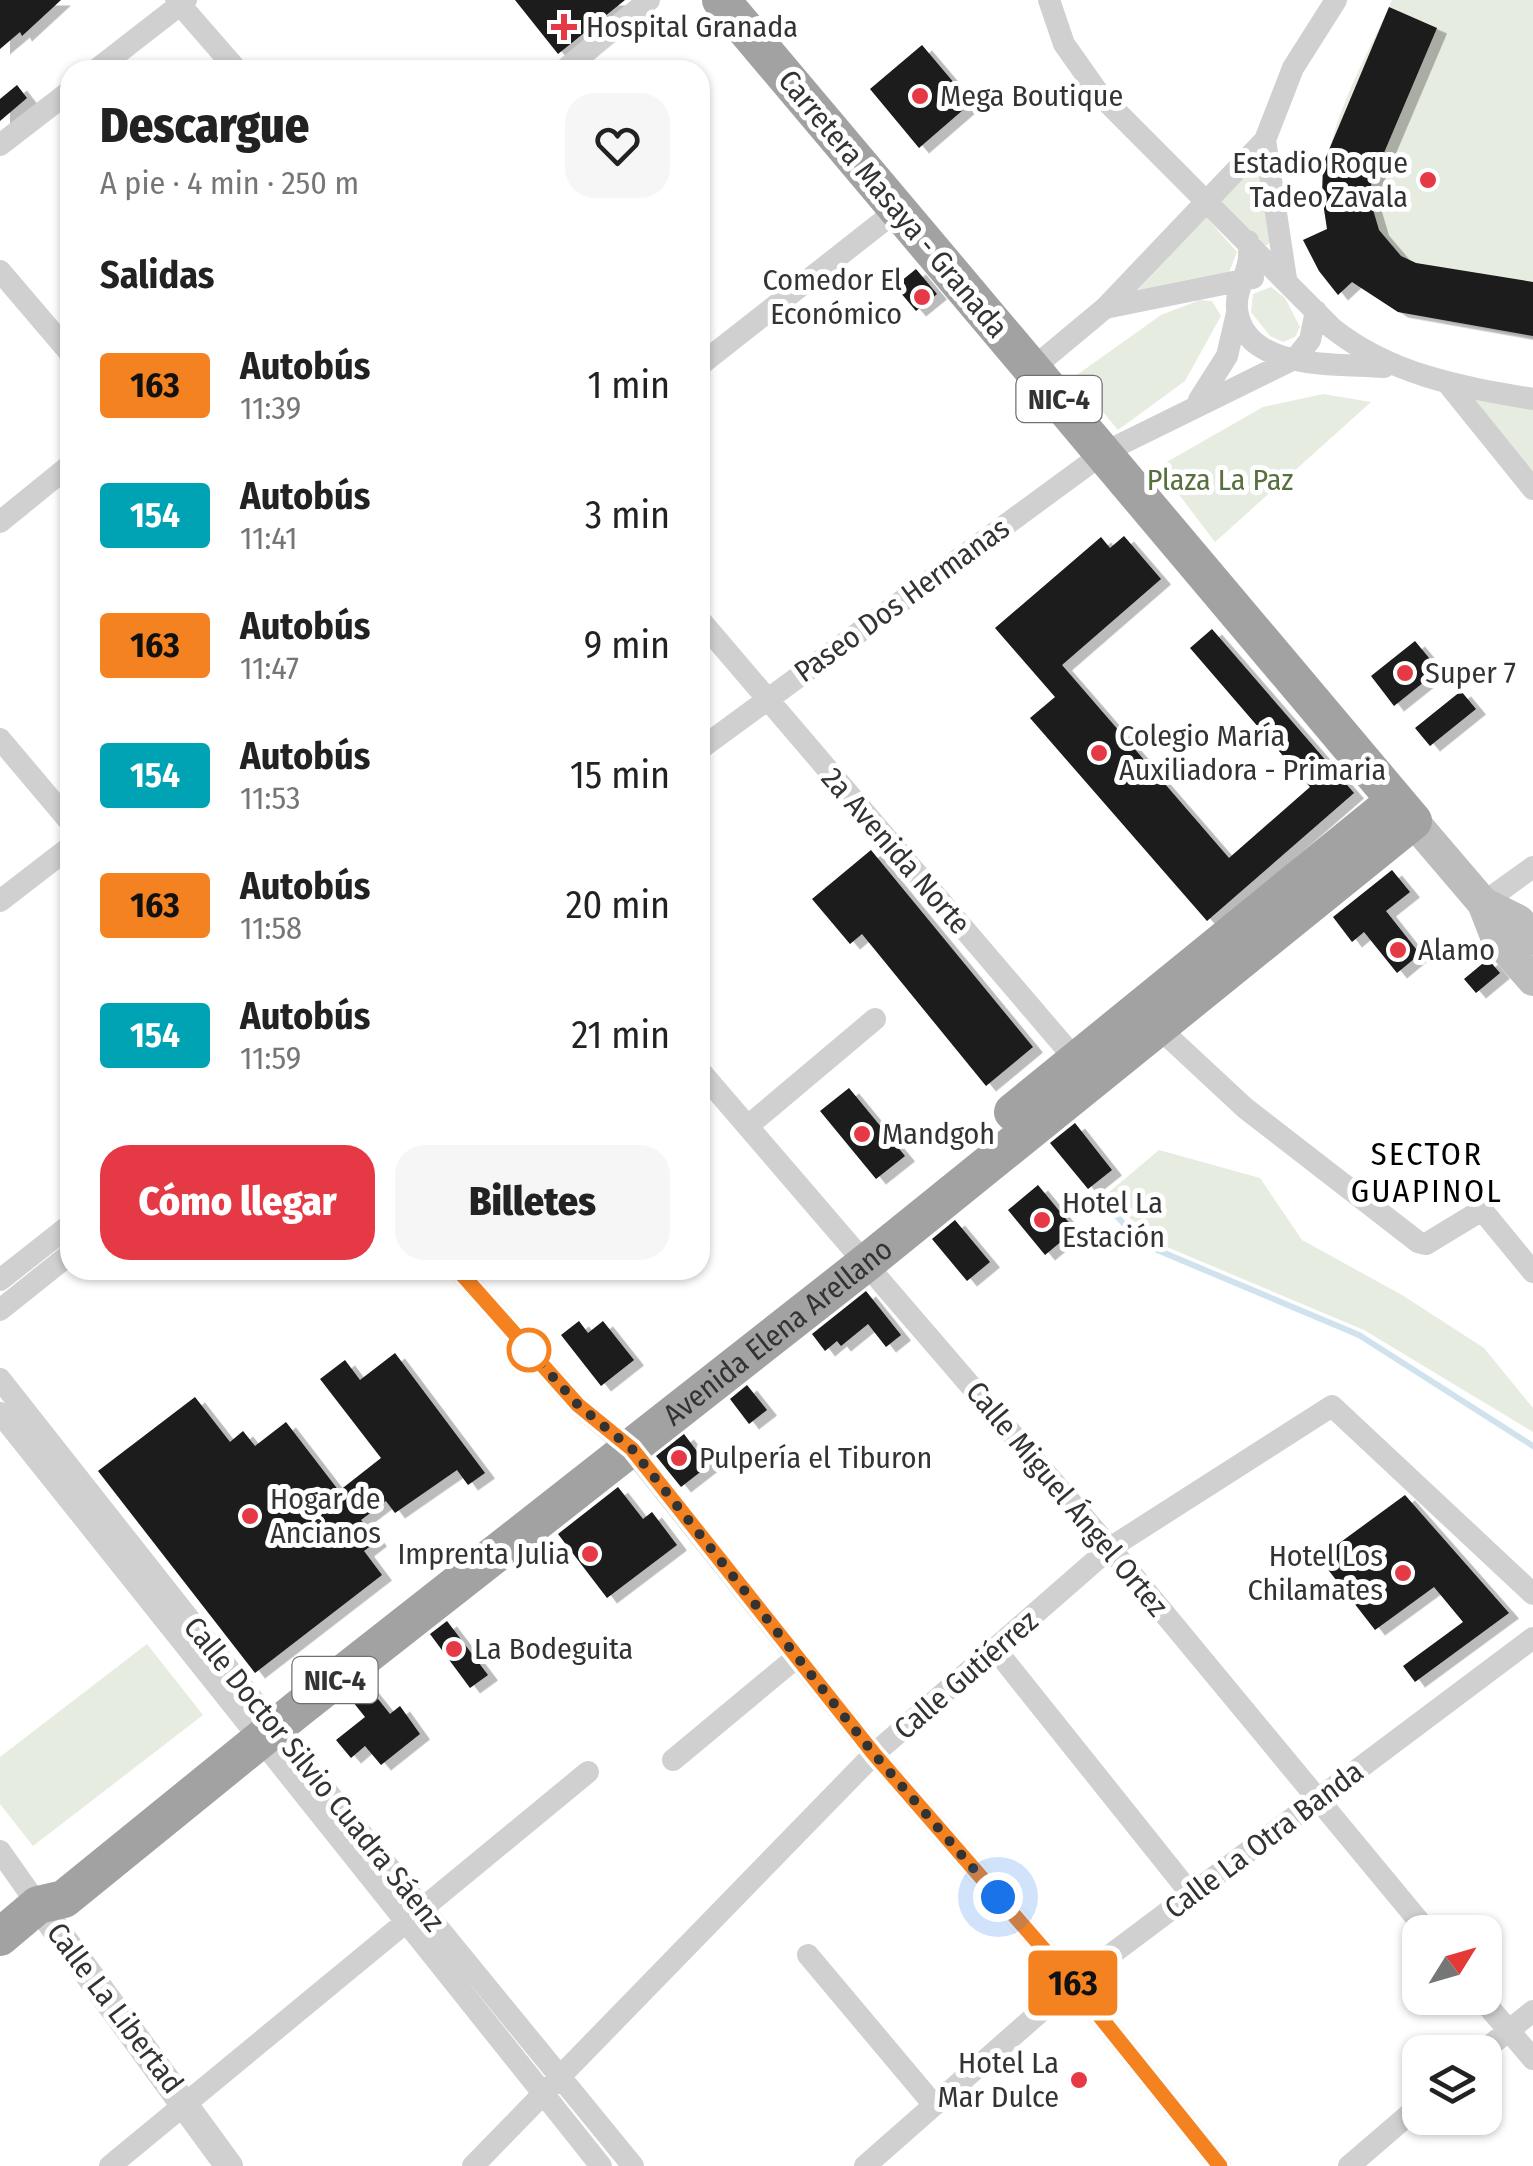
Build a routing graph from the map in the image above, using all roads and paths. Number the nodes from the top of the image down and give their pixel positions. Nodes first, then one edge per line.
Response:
1 (649, 0) edge
2 (720, 0) edge
3 (1049, 0) edge
4 (1336, 0) edge
5 (181, 2) edge
6 (108, 60) edge
7 (229, 60) edge
8 (576, 60) edge
9 (60, 98) edge
10 (1265, 140) junction
11 (0, 145) edge
12 (1206, 200) junction
13 (896, 211) junction
14 (1248, 241) junction
15 (0, 271) edge
16 (1245, 279) junction
17 (1286, 279) junction
18 (1104, 308) junction
19 (1316, 311) junction
20 (1237, 313) junction
21 (60, 340) edge
22 (710, 358) edge
23 (1296, 358) junction
24 (1033, 368) junction
25 (1403, 368) junction
26 (1449, 385) junction
27 (1533, 399) edge
28 (1193, 406) junction
29 (1105, 452) junction
30 (60, 474) edge
31 (1533, 489) edge
32 (0, 522) edge
33 (710, 632) edge
34 (764, 699) junction
35 (0, 739) edge
36 (710, 741) edge
37 (60, 810) edge
38 (1404, 811) junction
39 (60, 855) edge
40 (1533, 867) edge
41 (0, 901) edge
42 (1483, 904) junction
43 (1533, 940) edge
44 (1210, 969) junction
45 (1533, 980) edge
46 (876, 1019) dead end
47 (1159, 1028) junction
48 (1085, 1071) junction
49 (710, 1082) edge
50 (748, 1126) junction
51 (60, 1233) edge
52 (858, 1254) junction
53 (1528, 1257) edge
54 (60, 1262) edge
55 (0, 1280) edge
56 (467, 1280) edge
57 (0, 1310) edge
58 (0, 1379) edge
59 (0, 1413) edge
60 (28, 1432) junction
61 (620, 1442) junction
62 (1110, 1548) junction
63 (1533, 1594) edge
64 (1533, 1638) edge
65 (996, 1650) junction
66 (797, 1657) junction
67 (259, 1725) junction
68 (874, 1754) junction
69 (673, 1760) dead end
70 (588, 1772) dead end
71 (1317, 1800) junction
72 (0, 1851) edge
73 (1191, 1894) junction
74 (38, 1905) junction
75 (1414, 1915) edge
76 (413, 1917) junction
77 (0, 1937) edge
78 (808, 1955) dead end
79 (1073, 1983) junction
80 (1533, 2011) edge
81 (1496, 2015) edge
82 (1508, 2030) junction
83 (1502, 2035) edge
84 (1533, 2059) edge
85 (552, 2087) junction
86 (186, 2103) junction
87 (934, 2105) junction
88 (1402, 2121) edge
89 (869, 2162) edge
90 (110, 2166) edge
91 (229, 2166) edge
92 (472, 2166) edge
93 (601, 2166) edge
94 (634, 2166) edge
95 (1220, 2166) edge
96 (1349, 2166) edge

1 - 8 street
2 - 13 highway, Carretera Masaya - Granada / NIC-4
3 - 12 street
4 - 10 street
5 - 6 street
5 - 7 street
9 - 11 street
10 - 12 street
10 - 17 street
12 - 14 street
12 - 18 street
13 - 22 street
13 - 24 highway, Carretera Masaya - Granada / NIC-4
14 - 16 street
14 - 17 street
15 - 21 street
16 - 17 street
16 - 18 street
16 - 20 street
17 - 19 street
18 - 24 street
19 - 23 street
19 - 25 street
20 - 23 street
20 - 28 street
23 - 25 street
23 - 28 street, Paseo Dos Hermanas
24 - 29 highway, Carretera Masaya - Granada / NIC-4
25 - 26 street
26 - 27 street
26 - 31 street
28 - 29 street, Paseo Dos Hermanas
29 - 34 street, Paseo Dos Hermanas
29 - 38 highway, Carretera Masaya - Granada / NIC-4
30 - 32 street
33 - 34 street, 2a Avenida Norte
34 - 36 street, Paseo Dos Hermanas
34 - 48 street, 2a Avenida Norte
35 - 37 street
38 - 42 main road
38 - 44 highway, Avenida Elena Arellano / NIC-4
39 - 41 street
40 - 42 street
42 - 43 main road
42 - 45 main road
44 - 47 highway, Avenida Elena Arellano / NIC-4
44 - 48 highway, Avenida Elena Arellano / NIC-4
46 - 50 street
47 - 48 highway, Avenida Elena Arellano / NIC-4
47 - 53 street
48 - 52 highway, Avenida Elena Arellano / NIC-4
49 - 50 street, Calle Miguel Ángel Ortez
50 - 52 street, Calle Miguel Ángel Ortez
51 - 55 street
52 - 61 highway, Avenida Elena Arellano / NIC-4
52 - 62 street, Calle Miguel Ángel Ortez
54 - 57 street
56 - 61 street
58 - 60 street, Calle Doctor Silvio Cuadra Sáenz
59 - 60 street, Calle Doctor Silvio Cuadra Sáenz
60 - 67 street, Calle Doctor Silvio Cuadra Sáenz
61 - 66 street
61 - 67 highway, Avenida Elena Arellano / NIC-4
62 - 63 street, Calle Gutiérrez
62 - 65 street, Calle Gutiérrez
62 - 71 street, Calle Miguel Ángel Ortez
64 - 71 street, Calle La Otra Banda
65 - 68 street, Calle Gutiérrez
65 - 73 street
66 - 68 street
66 - 69 street
67 - 74 highway, Avenida Elena Arellano / NIC-4
67 - 76 street, Calle Doctor Silvio Cuadra Sáenz
68 - 79 street
68 - 85 street, Calle Gutiérrez
70 - 76 street
71 - 73 street, Calle La Otra Banda
71 - 75 street, Calle Miguel Ángel Ortez
72 - 74 street, Calle La Libertad
73 - 79 street, Calle La Otra Banda
74 - 77 highway, Avenida Elena Arellano / NIC-4
74 - 86 street, Calle La Libertad
76 - 85 street, Calle Doctor Silvio Cuadra Sáenz
76 - 86 street
78 - 87 street
79 - 87 street, Calle La Otra Banda
79 - 95 street
80 - 82 street
81 - 82 street
82 - 83 street
82 - 84 street
85 - 92 street, Calle Gutiérrez
85 - 93 street, Calle Doctor Silvio Cuadra Sáenz
85 - 94 street, Calle Doctor Silvio Cuadra Sáenz
86 - 90 street
86 - 91 street, Calle La Libertad
87 - 89 street, Calle La Otra Banda
88 - 96 street

